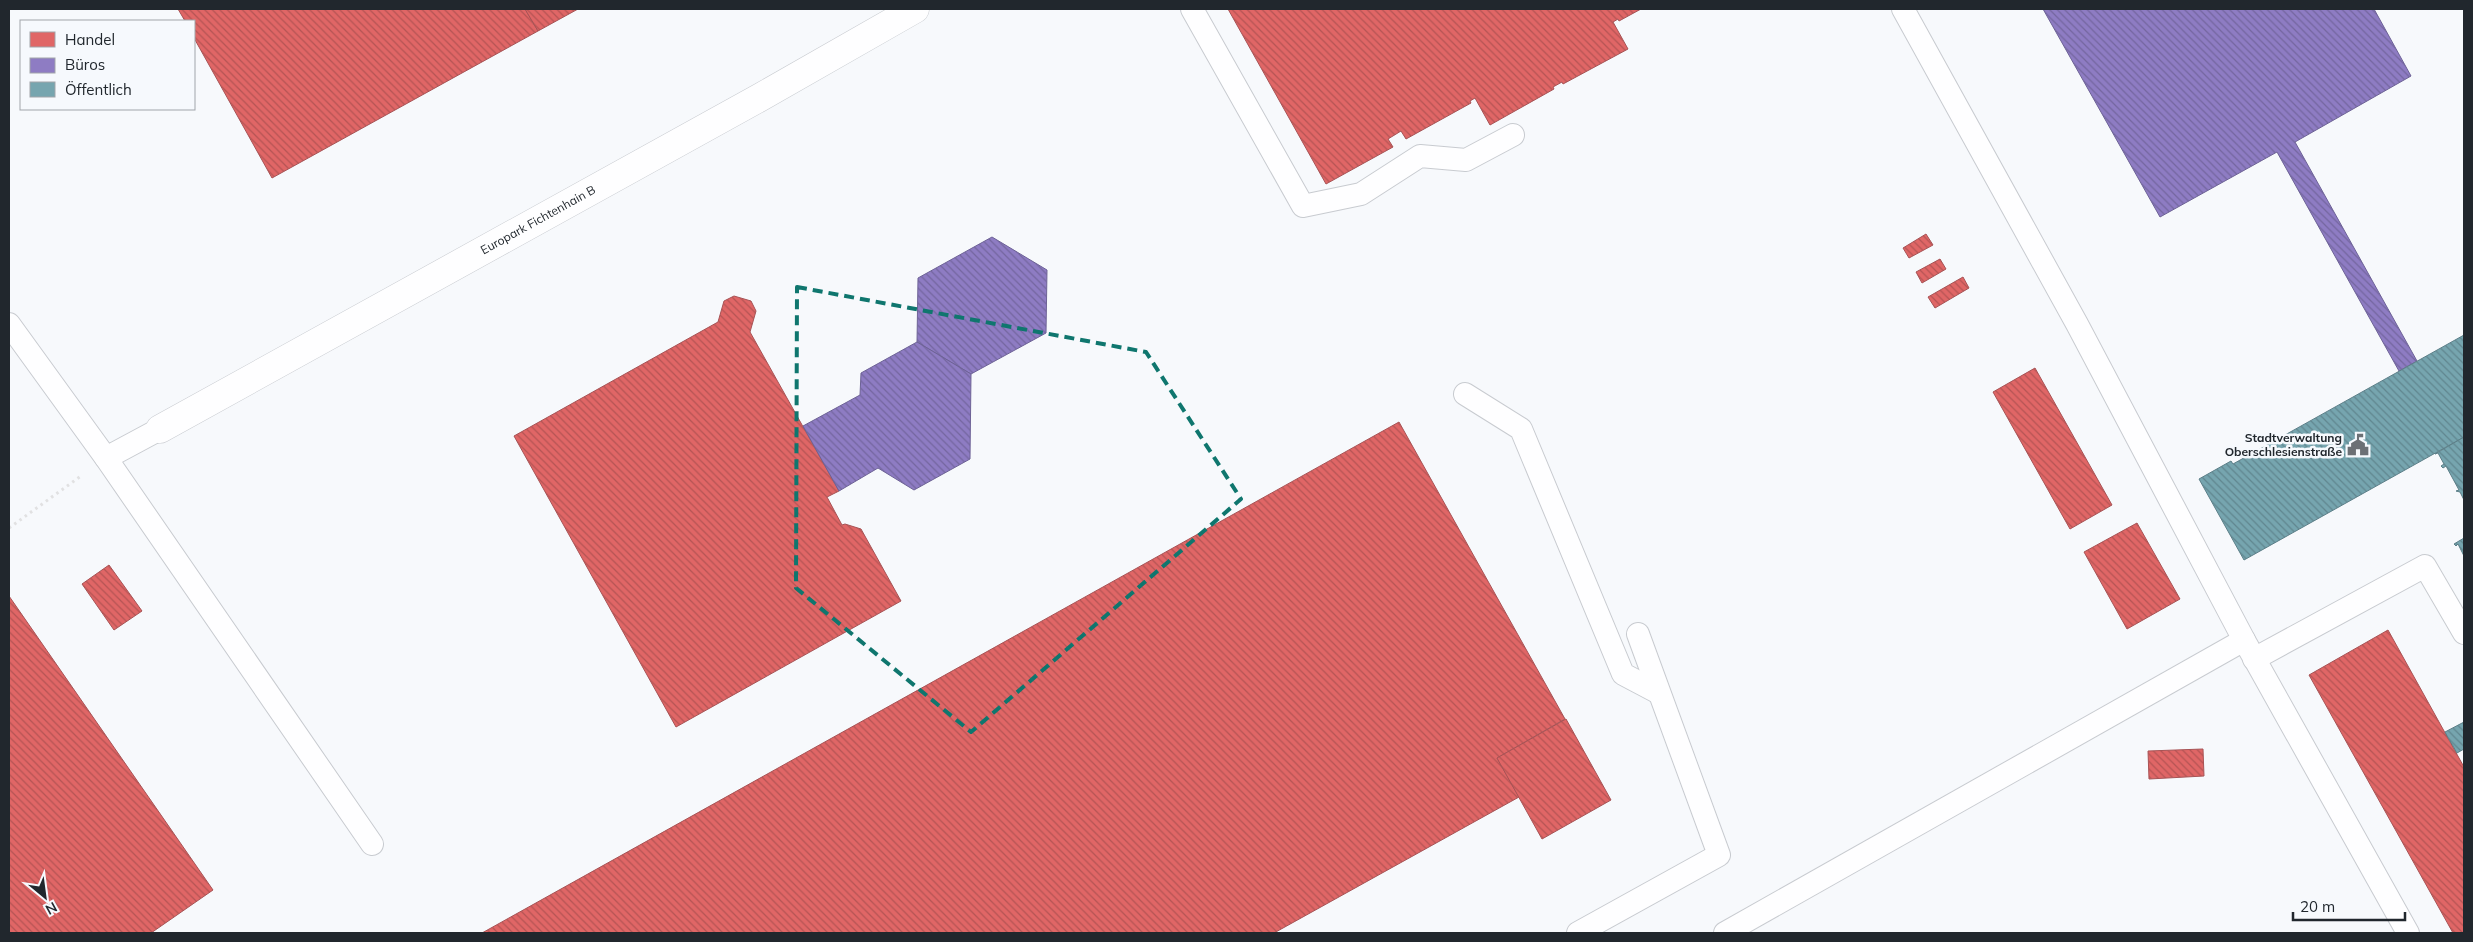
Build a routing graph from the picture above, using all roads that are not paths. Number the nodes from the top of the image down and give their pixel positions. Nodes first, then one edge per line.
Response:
1 (915, 9) edge
2 (1192, 9) edge
3 (1903, 9) edge
4 (1513, 135) dead end
5 (9, 324) edge
6 (1465, 394) dead end
7 (160, 429) joint
8 (106, 458) junction
9 (2464, 633) edge
10 (1638, 634) dead end
11 (2249, 650) junction
12 (1659, 693) junction
13 (372, 844) dead end
14 (1578, 933) edge
15 (1725, 933) edge
16 (2408, 933) edge

1 - 7 street, Europark Fichtenhain B
2 - 4 lane
3 - 11 lane
5 - 8 lane
6 - 12 lane
7 - 8 lane
8 - 13 lane
9 - 11 lane
10 - 12 lane
11 - 15 lane
11 - 16 lane
12 - 14 lane

